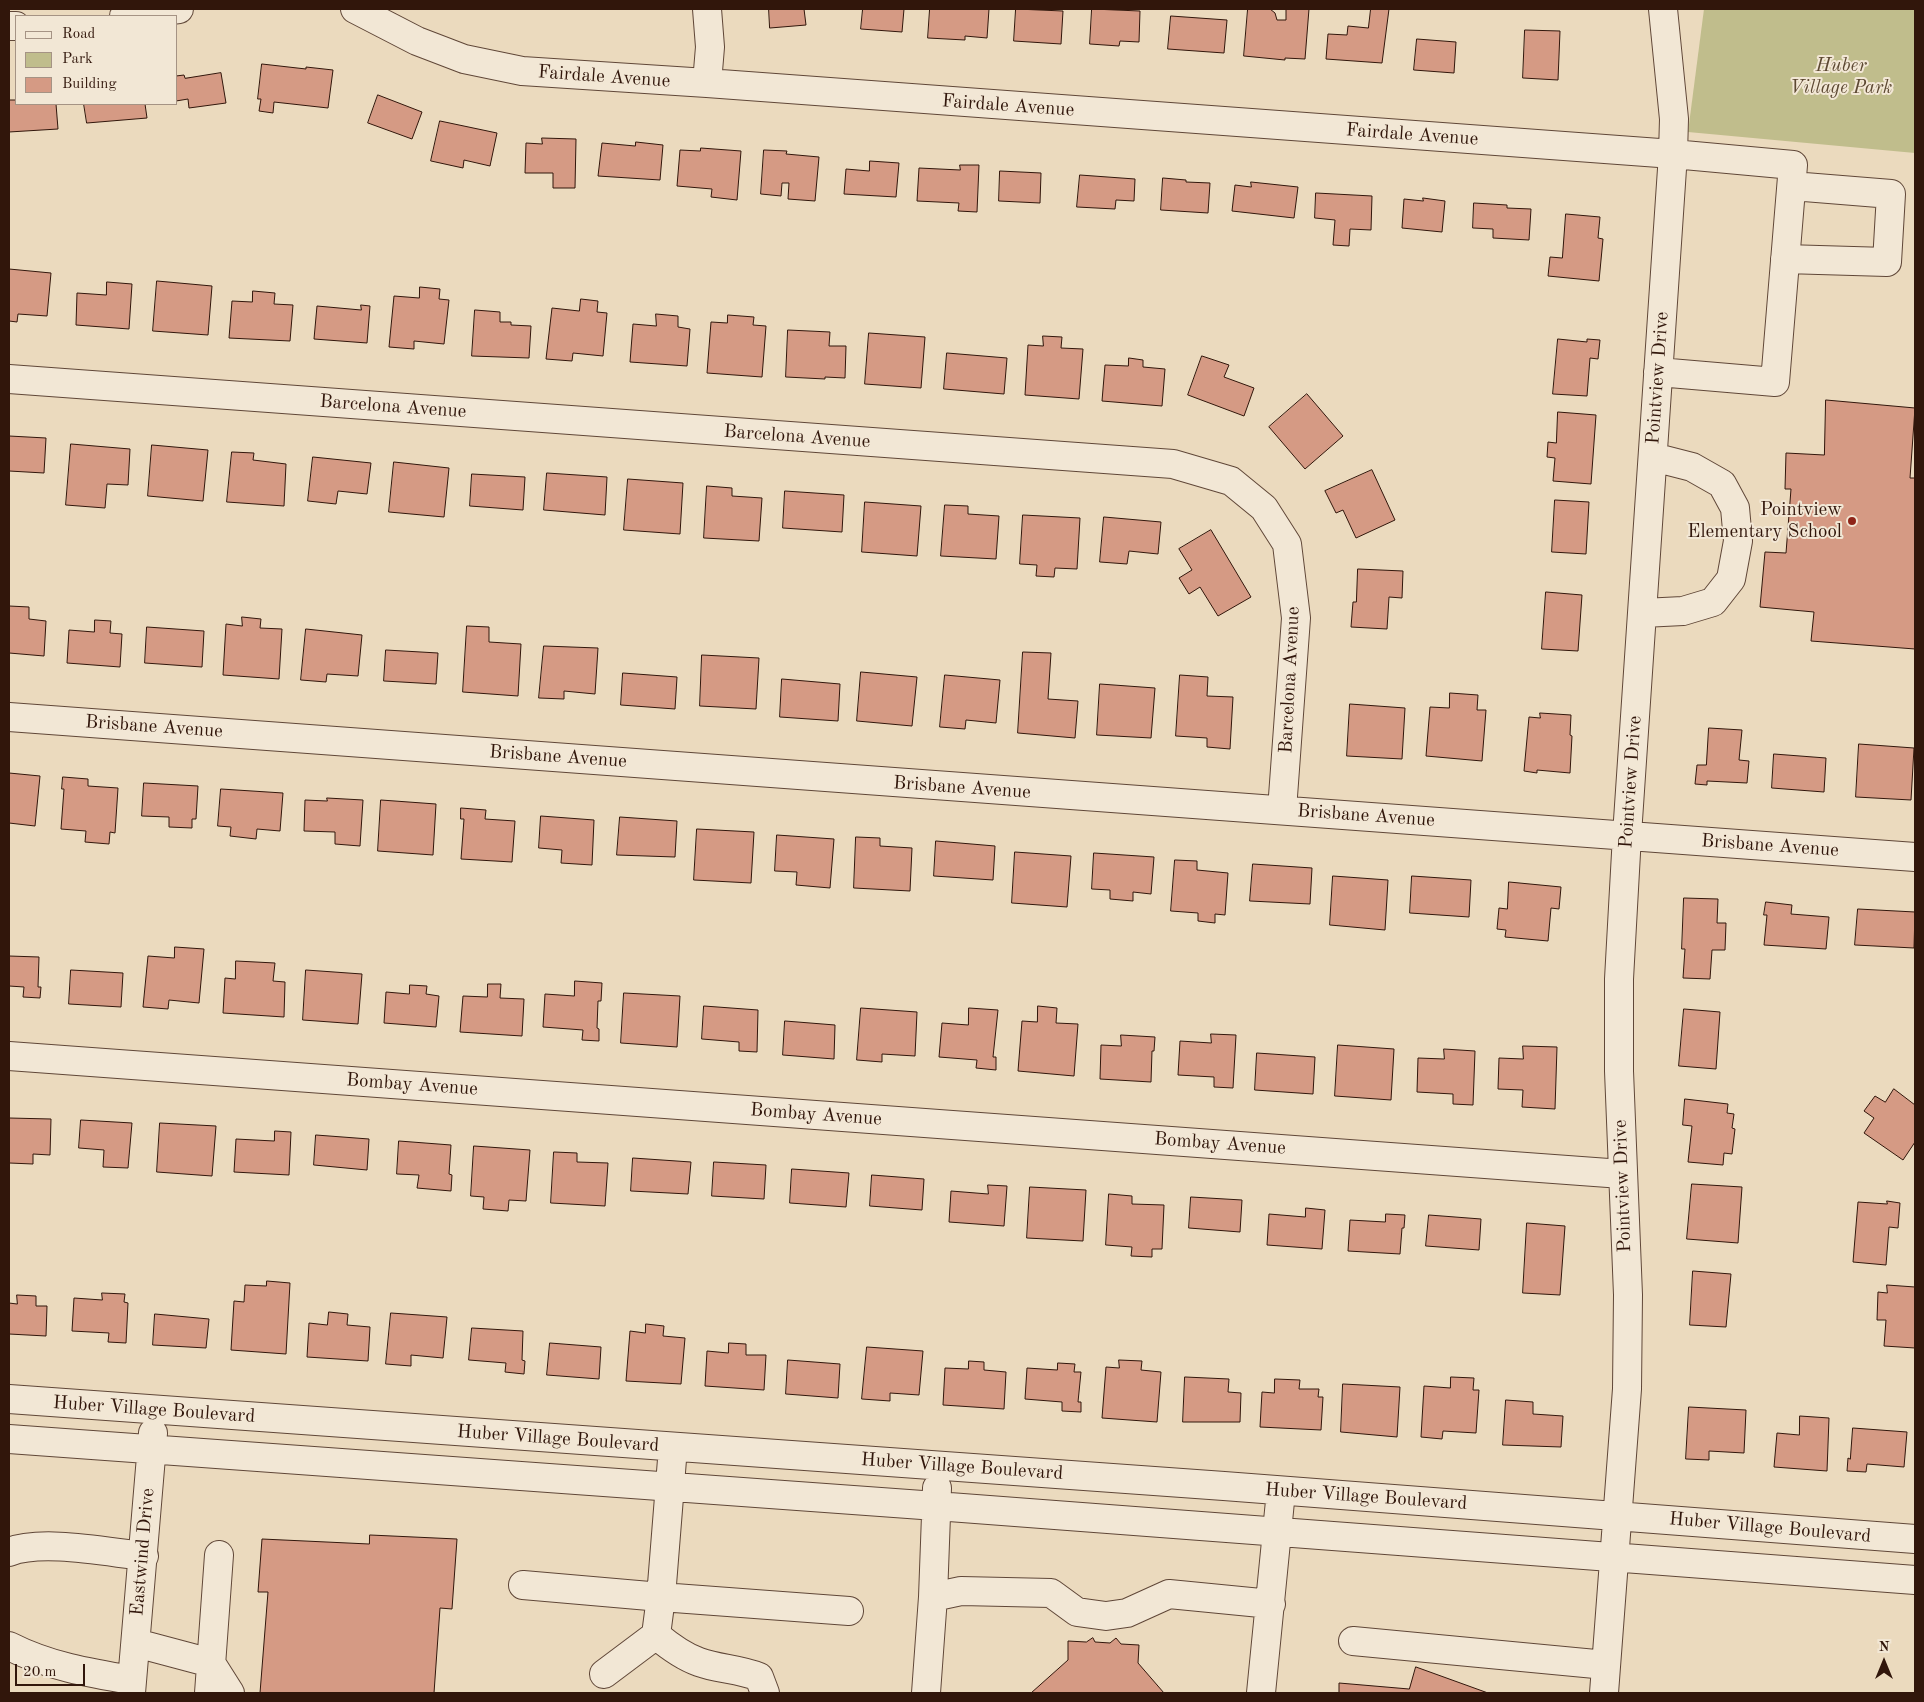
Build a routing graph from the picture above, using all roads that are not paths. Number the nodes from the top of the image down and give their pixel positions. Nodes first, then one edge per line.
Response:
1 (179, 9) edge
2 (355, 9) edge
3 (707, 9) edge
4 (1663, 9) edge
5 (132, 15) edge
6 (707, 83) junction
7 (1673, 154) junction
8 (1792, 186) junction
9 (1785, 259) junction
10 (1658, 372) junction
11 (9, 379) edge
12 (1653, 457) junction
13 (1643, 613) junction
14 (9, 717) edge
15 (1282, 810) junction
16 (1627, 835) junction
17 (1915, 857) edge
18 (9, 1056) edge
19 (1622, 1174) junction
20 (9, 1399) edge
21 (155, 1410) junction
22 (9, 1440) edge
23 (673, 1447) junction
24 (152, 1450) junction
25 (938, 1466) junction
26 (670, 1488) junction
27 (1281, 1491) junction
28 (936, 1506) junction
29 (1617, 1515) junction
30 (1278, 1531) junction
31 (1915, 1539) edge
32 (9, 1552) edge
33 (219, 1555) dead end
34 (144, 1556) junction
35 (1614, 1556) junction
36 (1915, 1580) edge
37 (523, 1585) dead end
38 (661, 1597) junction
39 (933, 1597) junction
40 (1270, 1604) junction
41 (849, 1611) dead end
42 (656, 1635) junction
43 (1353, 1641) dead end
44 (136, 1643) junction
45 (9, 1646) edge
46 (211, 1663) junction
47 (1606, 1665) junction
48 (604, 1674) dead end
49 (132, 1687) edge
50 (209, 1693) edge
51 (230, 1693) edge
52 (765, 1693) edge
53 (926, 1693) edge
54 (1261, 1693) edge
55 (1604, 1693) edge

1 - 5 street
2 - 6 street, Fairdale Avenue
3 - 6 street
4 - 7 street, Pointview Drive
6 - 7 street, Fairdale Avenue
7 - 8 street, Fairdale Avenue
7 - 10 street, Pointview Drive
8 - 9 street
8 - 9 street
9 - 10 street
10 - 12 street, Pointview Drive
11 - 15 street, Barcelona Avenue
12 - 13 street, Pointview Drive
12 - 13 street
13 - 16 street, Pointview Drive
14 - 15 street, Brisbane Avenue
15 - 16 street, Brisbane Avenue
16 - 17 street, Brisbane Avenue
16 - 19 street, Pointview Drive
18 - 19 street, Bombay Avenue
19 - 29 street, Pointview Drive
20 - 21 street, Huber Village Boulevard
21 - 23 street, Huber Village Boulevard
21 - 24 street, Eastwind Drive
22 - 24 street, Huber Village Boulevard
23 - 25 street, Huber Village Boulevard
23 - 26 street
24 - 26 street, Huber Village Boulevard
24 - 34 street, Eastwind Drive
25 - 27 street, Huber Village Boulevard
25 - 28 street
26 - 28 street, Huber Village Boulevard
26 - 38 street
27 - 29 street, Huber Village Boulevard
27 - 30 street
28 - 30 street, Huber Village Boulevard
28 - 39 street
29 - 31 street, Huber Village Boulevard
29 - 35 street, Pointview Drive
30 - 35 street, Huber Village Boulevard
30 - 40 street
32 - 34 street
33 - 46 street
34 - 44 street, Eastwind Drive
35 - 36 street, Huber Village Boulevard
35 - 47 street
37 - 38 street
38 - 41 street
38 - 42 street
39 - 40 street
39 - 53 street
40 - 54 street
42 - 48 street
42 - 52 street
43 - 47 street
44 - 46 street
44 - 49 street, Eastwind Drive
45 - 49 street
46 - 50 street
46 - 51 street
47 - 55 street

